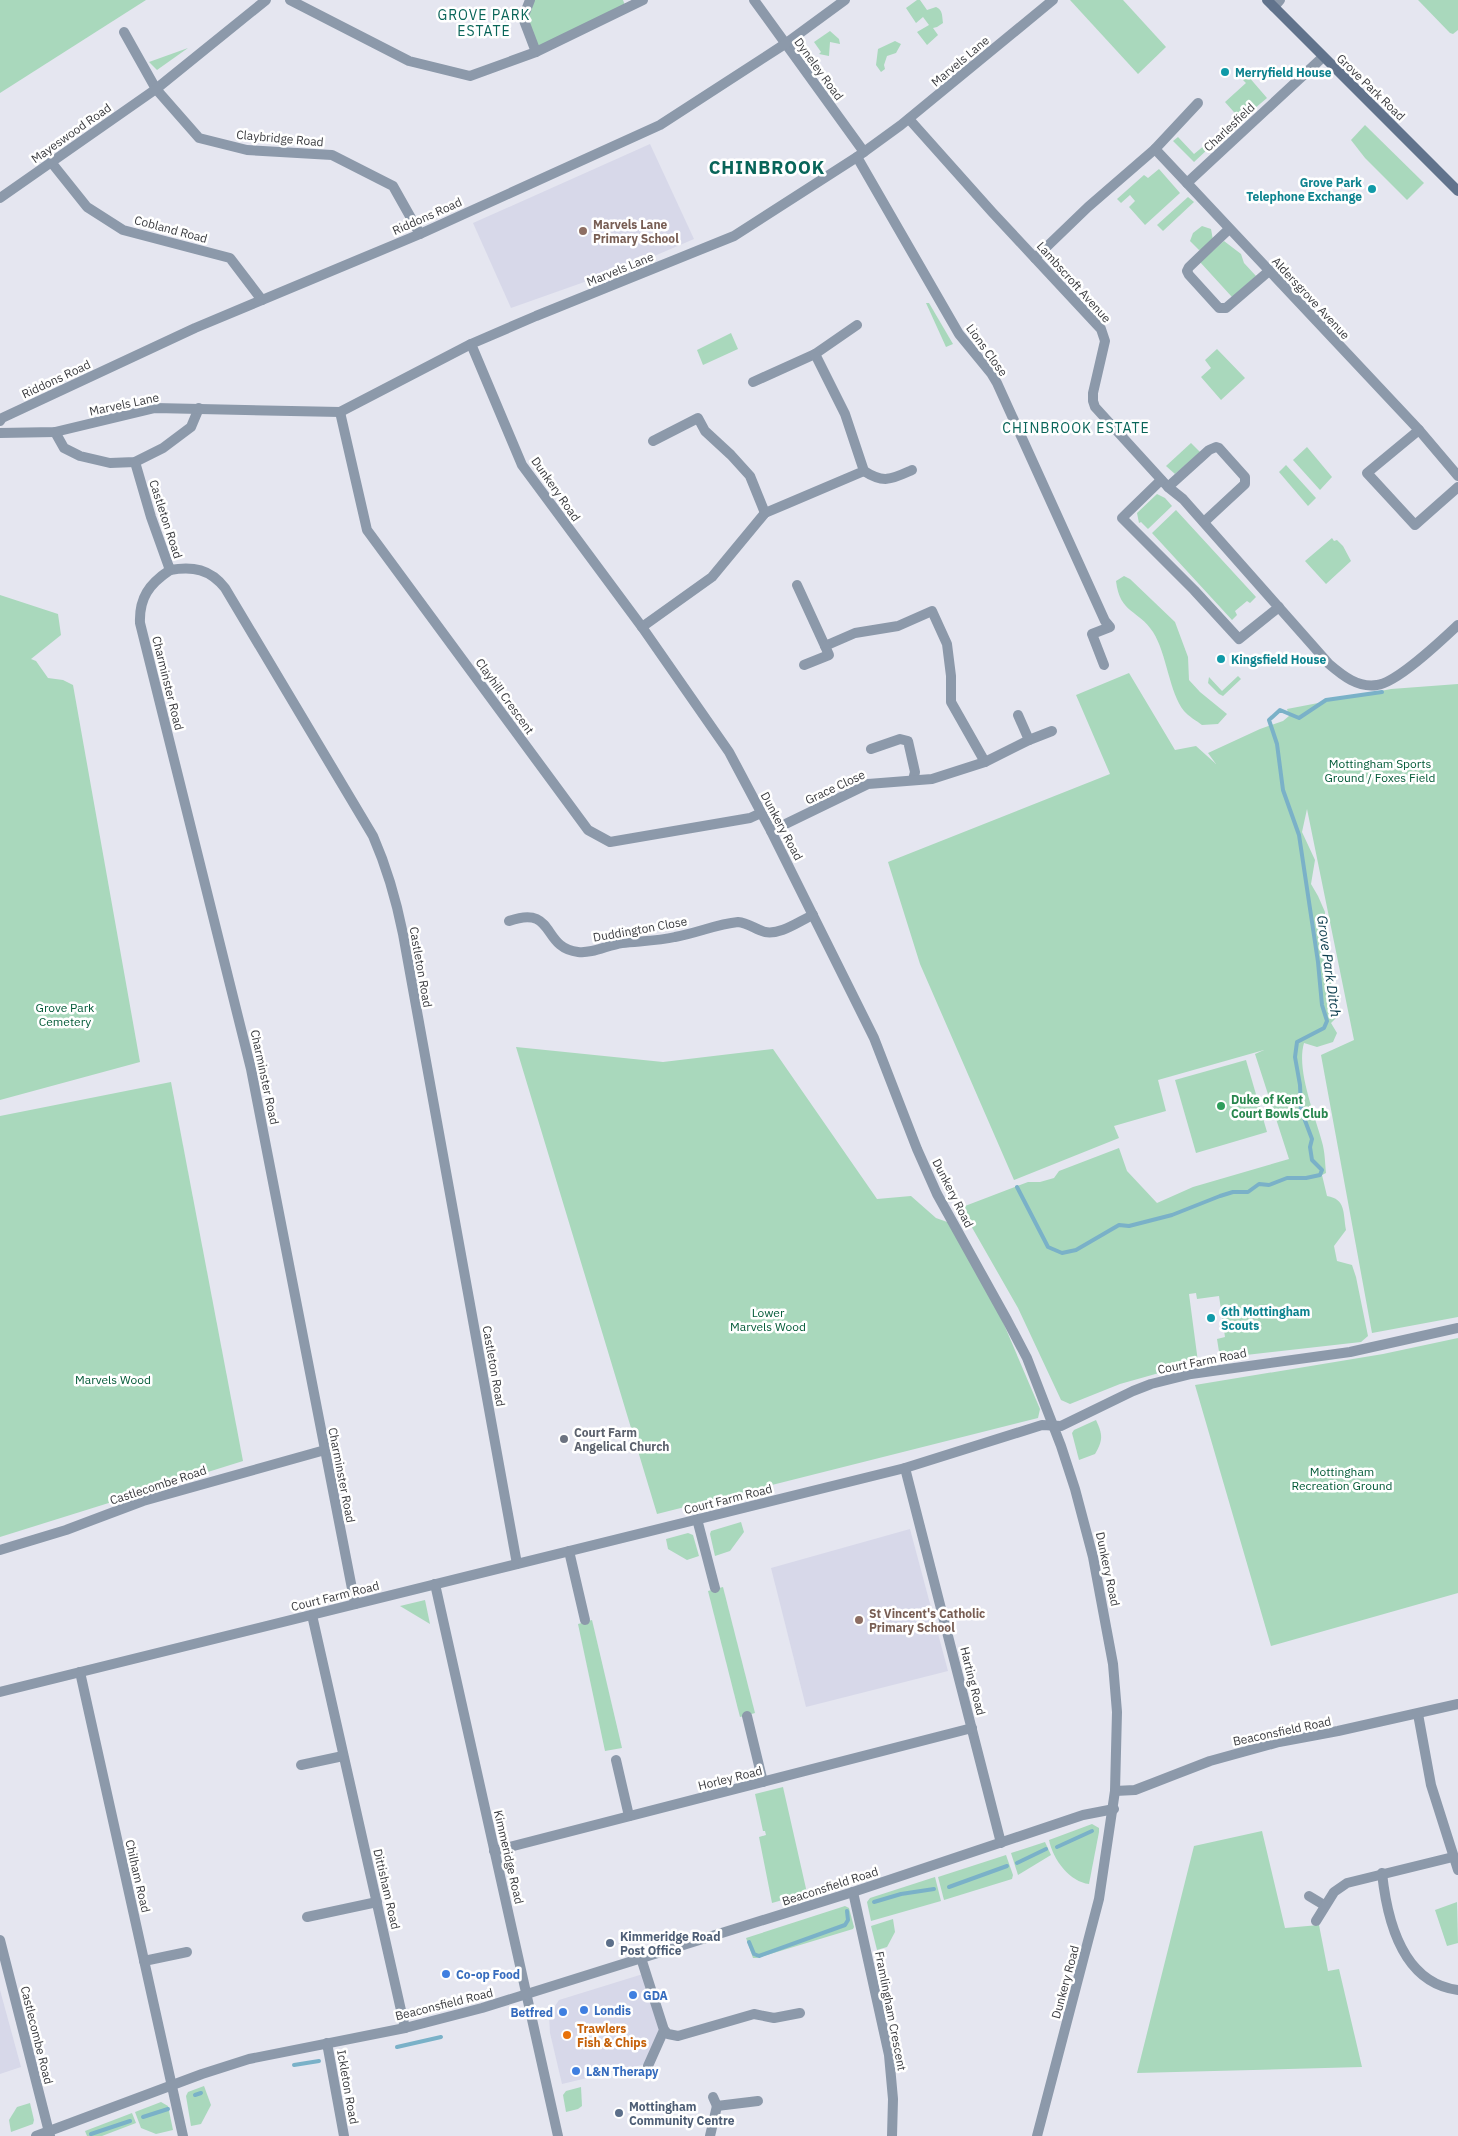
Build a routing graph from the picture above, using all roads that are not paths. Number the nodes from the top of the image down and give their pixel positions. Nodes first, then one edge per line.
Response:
1 (266, 0) edge
2 (290, 0) edge
3 (530, 0) edge
4 (643, 0) edge
5 (754, 0) edge
6 (846, 0) edge
7 (1053, 0) edge
8 (1274, 2) edge
9 (624, 4) edge
10 (124, 32) dead end
11 (785, 44) junction
12 (536, 52) junction
13 (1323, 57) junction
14 (156, 89) junction
15 (1198, 103) dead end
16 (909, 119) junction
17 (1155, 149) junction
18 (861, 154) junction
19 (51, 162) junction
20 (1187, 183) junction
21 (1458, 191) edge
22 (0, 198) edge
23 (1230, 230) junction
24 (420, 234) junction
25 (1035, 258) junction
26 (1269, 271) junction
27 (262, 300) junction
28 (857, 325) dead end
29 (471, 344) junction
30 (815, 354) junction
31 (753, 382) dead end
32 (199, 408) junction
33 (340, 412) junction
34 (0, 421) edge
35 (1418, 430) junction
36 (55, 432) junction
37 (0, 433) edge
38 (653, 441) dead end
39 (135, 462) junction
40 (912, 470) dead end
41 (864, 471) junction
42 (1458, 476) edge
43 (1164, 483) junction
44 (1458, 487) edge
45 (765, 513) junction
46 (1204, 522) junction
47 (170, 570) junction
48 (797, 585) dead end
49 (1279, 607) junction
50 (1458, 625) edge
51 (642, 627) junction
52 (828, 655) junction
53 (1104, 665) dead end
54 (804, 666) dead end
55 (1018, 715) dead end
56 (1052, 730) dead end
57 (1029, 740) junction
58 (871, 749) dead end
59 (985, 762) junction
60 (913, 780) junction
61 (761, 813) junction
62 (771, 830) junction
63 (813, 915) junction
64 (509, 921) dead end
65 (1458, 1328) edge
66 (1053, 1426) junction
67 (325, 1450) junction
68 (905, 1468) junction
69 (697, 1519) junction
70 (0, 1550) edge
71 (568, 1551) junction
72 (517, 1564) junction
73 (435, 1584) junction
74 (715, 1588) dead end
75 (355, 1604) junction
76 (312, 1615) junction
77 (585, 1620) dead end
78 (80, 1672) junction
79 (0, 1692) edge
80 (1458, 1704) edge
81 (1418, 1714) junction
82 (747, 1716) dead end
83 (972, 1728) junction
84 (343, 1756) junction
85 (616, 1760) dead end
86 (301, 1765) dead end
87 (763, 1782) junction
88 (1115, 1791) junction
89 (1114, 1809) junction
90 (629, 1816) junction
91 (1001, 1843) junction
92 (494, 1851) junction
93 (1453, 1856) junction
94 (1458, 1870) edge
95 (1382, 1873) junction
96 (853, 1892) junction
97 (1309, 1896) dead end
98 (377, 1902) junction
99 (1324, 1905) junction
100 (307, 1917) dead end
101 (1316, 1921) dead end
102 (0, 1940) edge
103 (187, 1952) dead end
104 (641, 1958) junction
105 (144, 1961) junction
106 (1458, 1990) edge
107 (526, 1994) junction
108 (800, 2013) dead end
109 (405, 2028) junction
110 (664, 2030) junction
111 (327, 2043) junction
112 (648, 2066) dead end
113 (172, 2086) junction
114 (758, 2101) dead end
115 (49, 2134) edge
116 (36, 2136) edge
117 (183, 2136) edge
118 (344, 2136) edge
119 (558, 2136) edge
120 (710, 2136) edge
121 (892, 2136) edge
122 (1037, 2136) edge

1 - 14 street, Mayeswood Road
2 - 12 street
3 - 12 street
4 - 9 street
5 - 11 street, Dyneley Road
6 - 11 street, Riddons Road
7 - 16 street, Marvels Lane
8 - 13 main road, Grove Park Road
9 - 12 street
10 - 14 street
11 - 18 street, Dyneley Road
11 - 24 street, Riddons Road
13 - 20 street, Charlesfield
13 - 21 main road, Grove Park Road
14 - 19 street, Mayeswood Road
14 - 24 street, Claybridge Road
15 - 17 street
16 - 18 street, Marvels Lane
16 - 25 street, Lambscroft Avenue
17 - 20 street
17 - 25 street
18 - 29 street, Marvels Lane
18 - 53 street, Lions Close
19 - 22 street, Mayeswood Road
19 - 27 street, Cobland Road
20 - 23 street, Aldersgrove Avenue
23 - 26 street, Aldersgrove Avenue
23 - 26 street
24 - 27 street, Riddons Road
25 - 43 street, Lambscroft Avenue
26 - 35 street, Aldersgrove Avenue
27 - 34 street, Riddons Road
28 - 30 street
29 - 33 street, Marvels Lane
29 - 51 street, Dunkery Road
30 - 31 street
30 - 41 street
32 - 33 street, Marvels Lane
32 - 36 street, Marvels Lane
32 - 39 street
33 - 61 street, Clayhill Crescent
35 - 42 street, Aldersgrove Avenue
35 - 44 street
36 - 37 street, Marvels Lane
36 - 39 street
38 - 45 street
39 - 47 street, Castleton Road
40 - 41 street
41 - 45 street
43 - 46 street, Lambscroft Avenue
43 - 46 street
43 - 49 street
45 - 51 street
46 - 49 street, Lambscroft Avenue
47 - 67 street, Charminster Road
47 - 72 street, Castleton Road
48 - 52 street
49 - 50 street, Lambscroft Avenue
51 - 61 street, Dunkery Road
52 - 54 street
52 - 59 street
55 - 57 street
56 - 57 street, Grace Close
57 - 59 street, Grace Close
58 - 60 street
59 - 60 street, Grace Close
60 - 62 street, Grace Close
61 - 62 street, Dunkery Road
62 - 63 street, Dunkery Road
63 - 64 street, Duddington Close
63 - 66 street, Dunkery Road
65 - 66 street, Court Farm Road
66 - 68 street, Court Farm Road
66 - 88 street, Dunkery Road
67 - 70 street, Castlecombe Road
67 - 75 street, Charminster Road
68 - 69 street, Court Farm Road
68 - 83 street, Harting Road
69 - 71 street, Court Farm Road
69 - 74 street
71 - 72 street, Court Farm Road
71 - 77 street
72 - 73 street, Court Farm Road
73 - 75 street, Court Farm Road
73 - 92 street, Kimmeridge Road
75 - 76 street, Court Farm Road
76 - 78 street, Court Farm Road
76 - 84 street, Dittisham Road
78 - 79 street, Court Farm Road
78 - 105 street, Chilham Road
80 - 81 street, Beaconsfield Road
81 - 88 street, Beaconsfield Road
81 - 93 street
82 - 87 street
83 - 87 street, Horley Road
83 - 91 street, Harting Road
84 - 86 street
84 - 98 street, Dittisham Road
85 - 90 street
87 - 90 street, Horley Road
88 - 89 street, Dunkery Road
89 - 91 street, Beaconsfield Road
89 - 122 street, Dunkery Road
90 - 92 street, Horley Road
91 - 96 street, Beaconsfield Road
92 - 107 street, Kimmeridge Road
93 - 94 street
93 - 95 street
95 - 99 street
95 - 106 street
96 - 104 street, Beaconsfield Road
96 - 121 street, Framlingham Crescent
97 - 99 street
98 - 100 street
98 - 109 street, Dittisham Road
99 - 101 street
102 - 115 street, Castlecombe Road
103 - 105 street
104 - 107 street, Beaconsfield Road
104 - 110 street
105 - 113 street, Chilham Road
107 - 109 street, Beaconsfield Road
107 - 119 street, Kimmeridge Road
108 - 110 street
109 - 111 street, Beaconsfield Road
110 - 112 street
111 - 113 street, Beaconsfield Road
111 - 118 street, Ickleton Road
113 - 115 street, Beaconsfield Road
113 - 117 street
114 - 120 street
115 - 116 street, Beaconsfield Road

